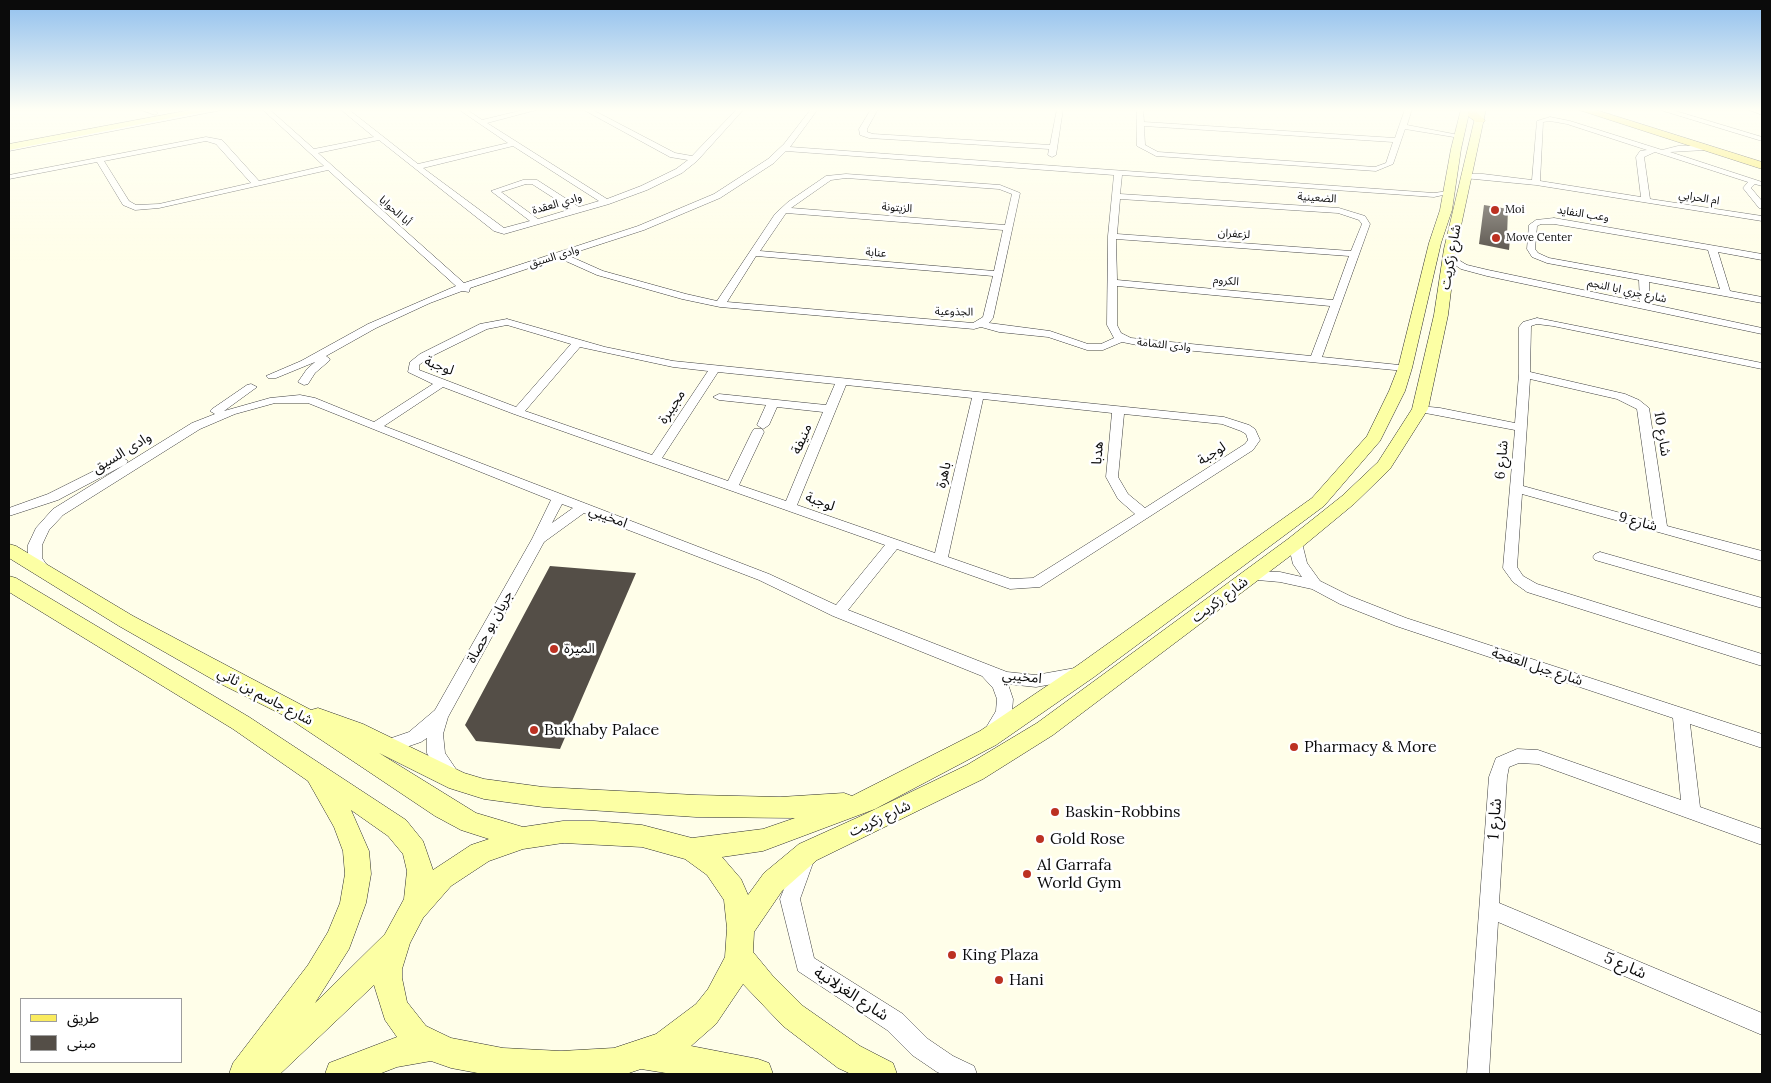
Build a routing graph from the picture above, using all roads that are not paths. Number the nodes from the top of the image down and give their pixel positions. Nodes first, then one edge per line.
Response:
1 (99, 159) edge
2 (96, 160) edge
3 (234, 160) edge
4 (322, 160) edge
5 (406, 160) edge
6 (448, 160) edge
7 (540, 160) edge
8 (694, 160) edge
9 (774, 160) edge
10 (852, 160) edge
11 (1052, 160) edge
12 (1190, 160) edge
13 (1391, 160) edge
14 (1450, 160) edge
15 (1473, 160) edge
16 (1538, 160) edge
17 (1640, 160) edge
18 (1685, 160) edge
19 (1742, 160) edge
20 (1762, 166) edge
21 (330, 167) junction
22 (416, 167) junction
23 (1051, 168) junction
24 (923, 170) junction
25 (1118, 172) junction
26 (1263, 172) junction
27 (1473, 174) junction
28 (9, 177) edge
29 (1536, 183) junction
30 (1758, 183) edge
31 (257, 184) junction
32 (1116, 196) junction
33 (1443, 196) junction
34 (1646, 201) junction
35 (606, 202) junction
36 (1762, 206) edge
37 (578, 210) junction
38 (784, 210) junction
39 (1762, 219) edge
40 (537, 222) junction
41 (1009, 228) junction
42 (1112, 236) junction
43 (1712, 248) junction
44 (753, 253) junction
45 (1354, 254) junction
46 (563, 256) junction
47 (1762, 257) edge
48 (1448, 267) junction
49 (1487, 273) junction
50 (998, 274) junction
51 (1644, 278) junction
52 (1114, 283) junction
53 (464, 289) junction
54 (1726, 293) junction
55 (1762, 300) edge
56 (1335, 303) junction
57 (720, 304) junction
58 (1646, 308) junction
59 (981, 324) junction
60 (1762, 331) edge
61 (1122, 338) junction
62 (578, 343) junction
63 (1315, 360) junction
64 (1762, 366) edge
65 (714, 370) junction
66 (1403, 372) junction
67 (1525, 374) junction
68 (272, 376) junction
69 (841, 383) junction
70 (303, 384) junction
71 (442, 384) junction
72 (251, 388) junction
73 (978, 396) junction
74 (719, 397) dead end
75 (274, 400) junction
76 (311, 400) junction
77 (773, 403) junction
78 (1421, 406) junction
79 (831, 409) junction
80 (518, 412) junction
81 (1118, 412) junction
82 (375, 427) junction
83 (1520, 428) junction
84 (655, 460) junction
85 (731, 487) junction
86 (1515, 488) junction
87 (559, 498) junction
88 (790, 507) junction
89 (583, 508) junction
90 (9, 512) edge
91 (1145, 515) junction
92 (1661, 528) junction
93 (539, 539) junction
94 (1295, 543) junction
95 (894, 544) junction
96 (9, 550) edge
97 (1762, 556) edge
98 (1600, 557) dead end
99 (940, 560) junction
100 (44, 571) junction
101 (1251, 576) junction
102 (9, 583) edge
103 (1316, 585) junction
104 (9, 593) edge
105 (1762, 603) edge
106 (44, 604) junction
107 (838, 612) junction
108 (1762, 660) edge
109 (1086, 671) junction
110 (988, 672) junction
111 (295, 711) junction
112 (441, 714) junction
113 (1681, 714) junction
114 (988, 738) junction
115 (1762, 741) edge
116 (386, 746) junction
117 (317, 776) junction
118 (458, 782) junction
119 (866, 802) junction
120 (1691, 810) junction
121 (1762, 837) edge
122 (523, 838) junction
123 (692, 849) junction
124 (808, 852) junction
125 (417, 904) junction
126 (1489, 908) junction
127 (741, 928) junction
128 (397, 939) junction
129 (739, 957) junction
130 (1762, 1024) edge
131 (431, 1046) junction
132 (642, 1056) junction
133 (244, 1074) edge
134 (258, 1074) edge
135 (340, 1074) edge
136 (758, 1074) edge
137 (882, 1074) edge
138 (966, 1074) edge
139 (1478, 1074) edge

1 - 31 street
2 - 28 street
3 - 31 street
4 - 21 street, أبا الحوايا
5 - 22 street, وادي العقدة
6 - 22 street
7 - 35 street
8 - 35 street, وادي العقدة
9 - 46 street, وادى السيق
10 - 24 street
11 - 23 street
12 - 26 street
13 - 26 street
14 - 33 main road, شارع زكريت
15 - 27 main road, شارع زكريت
16 - 29 street
17 - 34 street
18 - 30 street
19 - 20 main road
21 - 31 street
21 - 53 street, أبا الحوايا
22 - 40 street, وادي العقدة
23 - 24 street
23 - 25 street
24 - 38 street, الجذوعية
24 - 41 street, الجذوعية
25 - 26 street
25 - 32 street, وادى الثمامة
26 - 33 street
27 - 29 street, ام الحرابي
27 - 48 main road, شارع زكريت
29 - 34 street, ام الحرابي
30 - 36 street
32 - 42 street, وادى الثمامة
32 - 45 street, الضعينية
33 - 66 main road, شارع زكريت
34 - 39 street, ام الحرابي
35 - 37 street, وادي العقدة
37 - 40 street, وادي العقدة
37 - 40 street
38 - 41 street, الزيتونة
38 - 44 street, الجذوعية
41 - 50 street, الجذوعية
42 - 45 street, لزعفران
42 - 52 street, وادى الثمامة
43 - 47 street, وعب النفايد
43 - 51 street, وعب النفايد
43 - 54 street
44 - 50 street, عنابة
44 - 57 street, الجذوعية
45 - 56 street, الضعينية
46 - 53 street, وادى السيق
46 - 57 street, الجذوعية
48 - 49 street, شارع جري ابا النجم
48 - 49 street, شارع جري ابا النجم
48 - 78 main road, شارع زكريت
49 - 58 street, شارع جري ابا النجم
50 - 59 street, الجذوعية
51 - 54 street, وعب النفايد
51 - 58 street
52 - 56 street, الكروم
52 - 61 street, وادى الثمامة
53 - 68 street, وادى السيق
53 - 70 street, وادى السيق
54 - 55 street, وعب النفايد
56 - 63 street, الضعينية
57 - 59 street, الجذوعية
58 - 60 street, شارع جري ابا النجم
59 - 61 street
61 - 63 street, وادى الثمامة
62 - 65 street, لوجبة
62 - 71 street, لوجبة
62 - 80 street
63 - 66 street, وادى الثمامة
64 - 67 street, شارع 6
65 - 69 street, لوجبة
65 - 84 street, مجيبرة
66 - 109 main road, شارع زكريت
67 - 83 street, شارع 6
67 - 92 street, شارع 10
68 - 70 street
68 - 72 street, وادى السيق
69 - 73 street, لوجبة
69 - 79 street, منيفة
70 - 75 street, وادى السيق
70 - 76 street
71 - 80 street, لوجبة
71 - 82 street
72 - 75 street
72 - 90 street, وادى السيق
73 - 81 street, لوجبة
73 - 99 street, باهرة
74 - 77 street
75 - 76 street, امخيبي
75 - 100 street, وادى السيق
76 - 82 street, امخيبي
77 - 79 street
77 - 85 street
78 - 83 street
78 - 94 main road, شارع زكريت
79 - 88 street, منيفة
80 - 84 street, لوجبة
81 - 91 street, هدبا
81 - 91 street, لوجبة
82 - 87 street, امخيبي
83 - 86 street, شارع 6
84 - 85 street, لوجبة
85 - 88 street, لوجبة
86 - 92 street, شارع 9
86 - 108 street, شارع 6
87 - 89 street, امخيبي
87 - 93 street, جريان بو حصاة
88 - 95 street, لوجبة
89 - 93 street, جريان بو حصاة
89 - 107 street, امخيبي
91 - 99 street, لوجبة
92 - 97 street, شارع 9
93 - 112 street, جريان بو حصاة
94 - 101 main road, شارع زكريت
94 - 103 street, شارع جبل العفجة
95 - 99 street, لوجبة
95 - 107 street
96 - 100 main road, شارع جاسم بن ثاني
98 - 105 street
100 - 111 main road, شارع جاسم بن ثاني
101 - 103 street, شارع جبل العفجة
101 - 124 main road, شارع زكريت
102 - 106 main road
103 - 113 street, شارع جبل العفجة
104 - 106 main road
106 - 117 main road
107 - 110 street, امخيبي
109 - 110 street, امخيبي
109 - 114 main road, شارع زكريت
110 - 114 street, امخيبي
111 - 116 main road
111 - 122 main road, شارع جاسم بن ثاني
112 - 116 street, جريان بو حصاة
112 - 118 street, جريان بو حصاة
113 - 115 street, شارع جبل العفجة
113 - 120 street
114 - 119 main road, شارع زكريت
116 - 118 main road
117 - 125 main road
117 - 133 main road
118 - 119 main road
119 - 123 main road, شارع زكريت
120 - 121 street, شارع 1
120 - 126 street, شارع 1
122 - 123 main road
122 - 125 main road
123 - 127 main road
124 - 127 main road, شارع زكريت
124 - 138 street, شارع الغزلانية
125 - 128 main road
126 - 130 street, شارع 5
126 - 139 street, شارع 1
127 - 129 main road
128 - 131 main road
128 - 134 main road
129 - 132 main road
129 - 137 main road
131 - 132 main road
131 - 135 main road
132 - 136 main road

